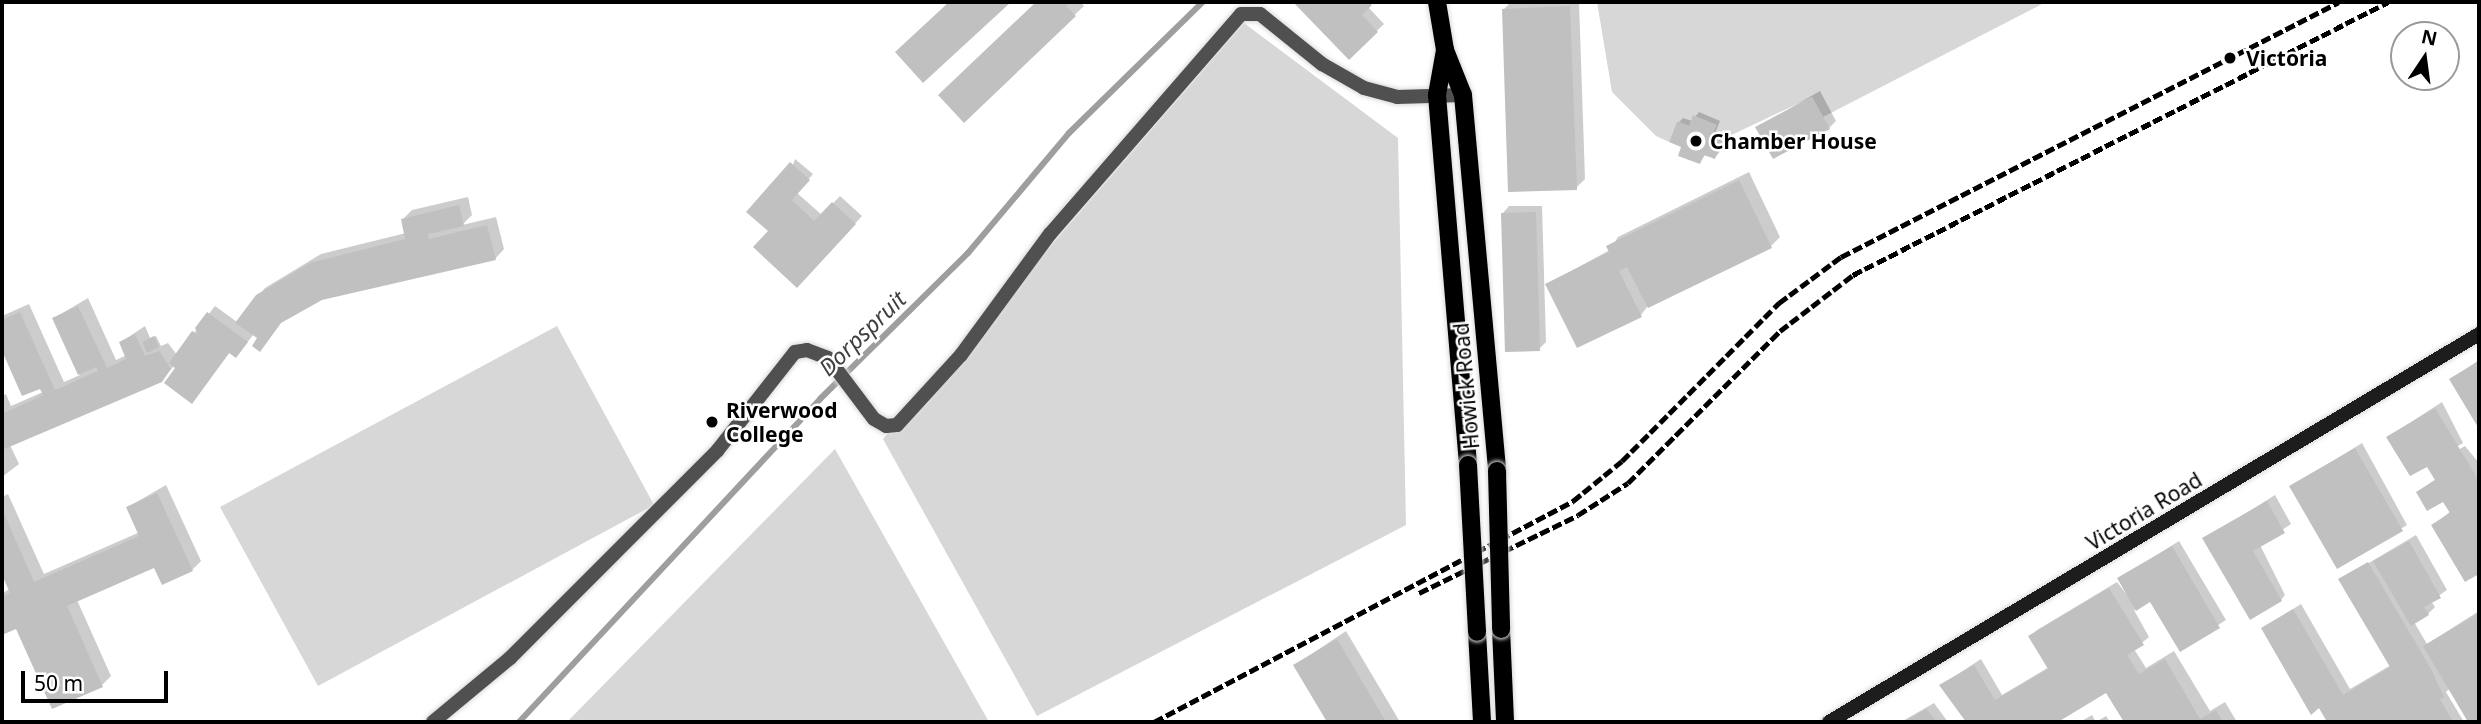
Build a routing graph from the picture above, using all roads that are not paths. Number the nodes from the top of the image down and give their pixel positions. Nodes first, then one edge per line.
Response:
1 (1437, 2) edge
2 (1445, 50) junction
3 (1437, 95) junction
4 (1464, 95) junction
5 (2479, 334) edge
6 (433, 722) edge
7 (1482, 722) edge
8 (1505, 722) edge
9 (1829, 722) edge

1 - 2 main road, Howick Road
2 - 3 main road, Howick Road
2 - 4 main road, Howick Road
3 - 4 street
3 - 6 street
3 - 7 main road, Howick Road, bridge
4 - 8 main road, Howick Road, bridge
5 - 9 main road, Victoria Road

